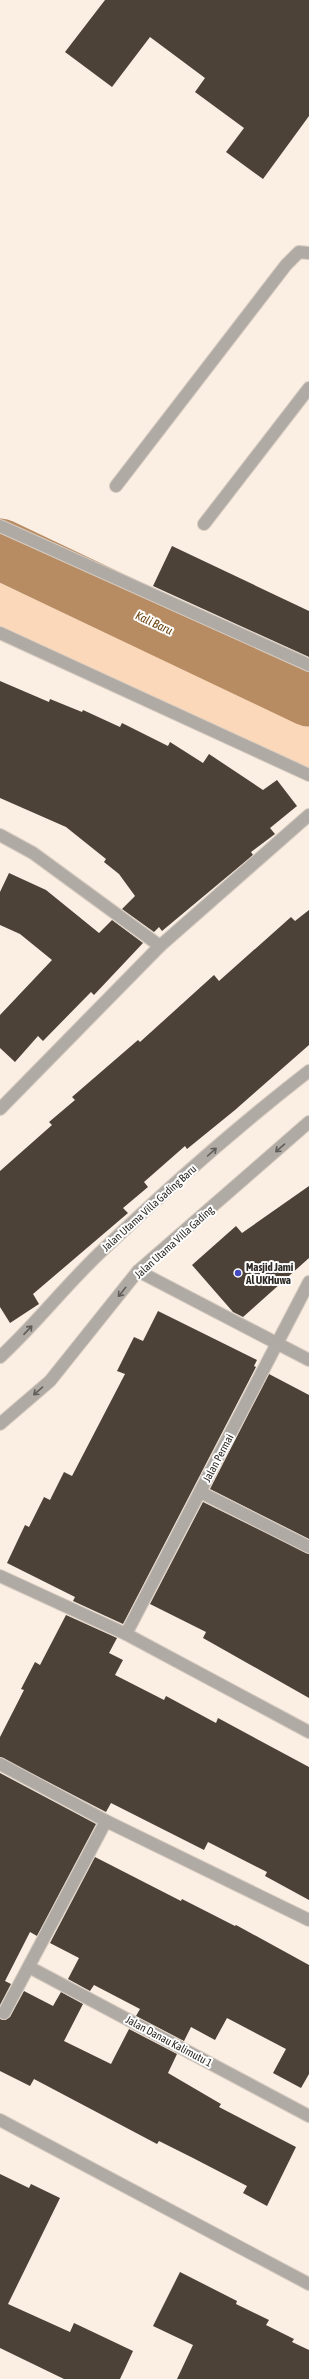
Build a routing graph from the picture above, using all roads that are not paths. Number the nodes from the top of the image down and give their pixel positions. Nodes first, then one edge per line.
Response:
1 (309, 253) edge
2 (309, 388) edge
3 (116, 486) dead end
4 (204, 524) dead end
5 (0, 526) edge
6 (0, 633) edge
7 (309, 665) edge
8 (309, 775) edge
9 (309, 815) edge
10 (0, 835) edge
11 (160, 946) junction
12 (309, 1071) edge
13 (0, 1109) edge
14 (309, 1122) edge
15 (138, 1271) junction
16 (309, 1282) edge
17 (278, 1343) junction
18 (0, 1357) edge
19 (309, 1360) edge
20 (0, 1424) edge
21 (200, 1492) junction
22 (309, 1547) edge
23 (0, 1576) edge
24 (126, 1634) junction
25 (309, 1732) edge
26 (0, 1764) edge
27 (106, 1820) junction
28 (309, 1920) edge
29 (29, 1967) junction
30 (4, 2013) dead end
31 (309, 2116) edge
32 (0, 2120) edge
33 (309, 2284) edge

1 - 3 street
2 - 4 street
5 - 7 street
6 - 8 street
9 - 11 street
10 - 11 street
11 - 13 street
18 -> 12 street, Jalan Utama Villa Gading Baru
14 -> 15 street, Jalan Utama Villa Gading
15 - 17 street
15 -> 20 street, Jalan Utama Villa Gading
16 - 17 street, Jalan Permai
17 - 19 street
17 - 21 street, Jalan Permai
21 - 22 street
21 - 24 street, Jalan Permai
23 - 24 street
24 - 25 street
26 - 27 street
27 - 28 street
27 - 29 street
29 - 30 street
29 - 31 street, Jalan Danau Kalimutu 1
32 - 33 street

